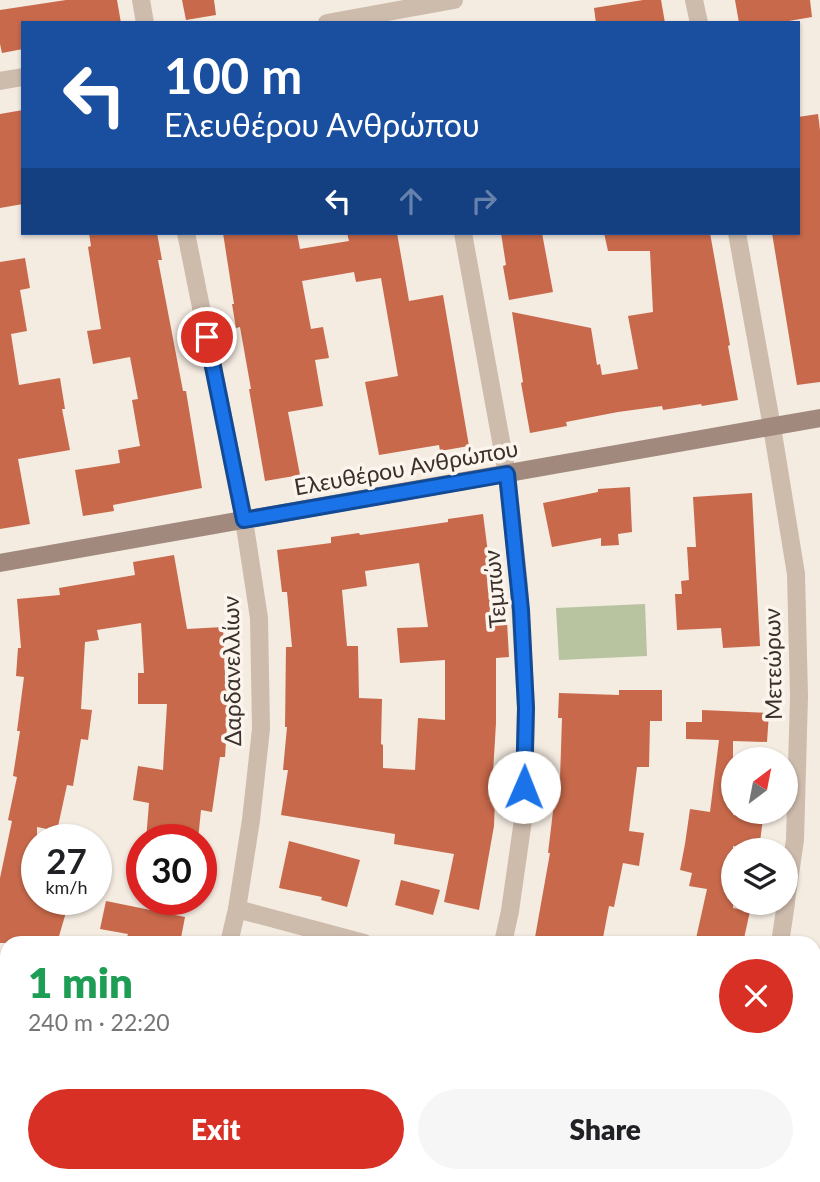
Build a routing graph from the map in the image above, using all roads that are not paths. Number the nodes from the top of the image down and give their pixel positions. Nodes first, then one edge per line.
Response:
1 (141, 0) edge
2 (454, 0) edge
3 (694, 0) edge
4 (423, 9) edge
5 (145, 21) edge
6 (341, 21) edge
7 (699, 21) edge
8 (21, 77) edge
9 (0, 81) edge
10 (186, 235) edge
11 (463, 235) edge
12 (737, 235) edge
13 (820, 418) edge
14 (772, 427) junction
15 (507, 474) junction
16 (244, 520) junction
17 (0, 563) edge
18 (794, 838) edge
19 (237, 909) junction
20 (784, 915) edge
21 (231, 936) edge
22 (338, 936) edge
23 (505, 936) edge
24 (781, 936) edge

1 - 5 street
2 - 4 street
3 - 7 street
4 - 6 street
8 - 9 street
10 - 16 street, Δαρδανελλίων
11 - 15 street, Τεμπών
12 - 14 street, Μετεώρων
13 - 14 street, Ελευθέρου Ανθρώπου
14 - 15 street, Ελευθέρου Ανθρώπου
14 - 18 street, Μετεώρων
15 - 16 street, Ελευθέρου Ανθρώπου
15 - 23 street, Τεμπών
16 - 17 street, Ελευθέρου Ανθρώπου
16 - 19 street, Δαρδανελλίων
19 - 21 street, Δαρδανελλίων
19 - 22 street
20 - 24 street, Μετεώρων

